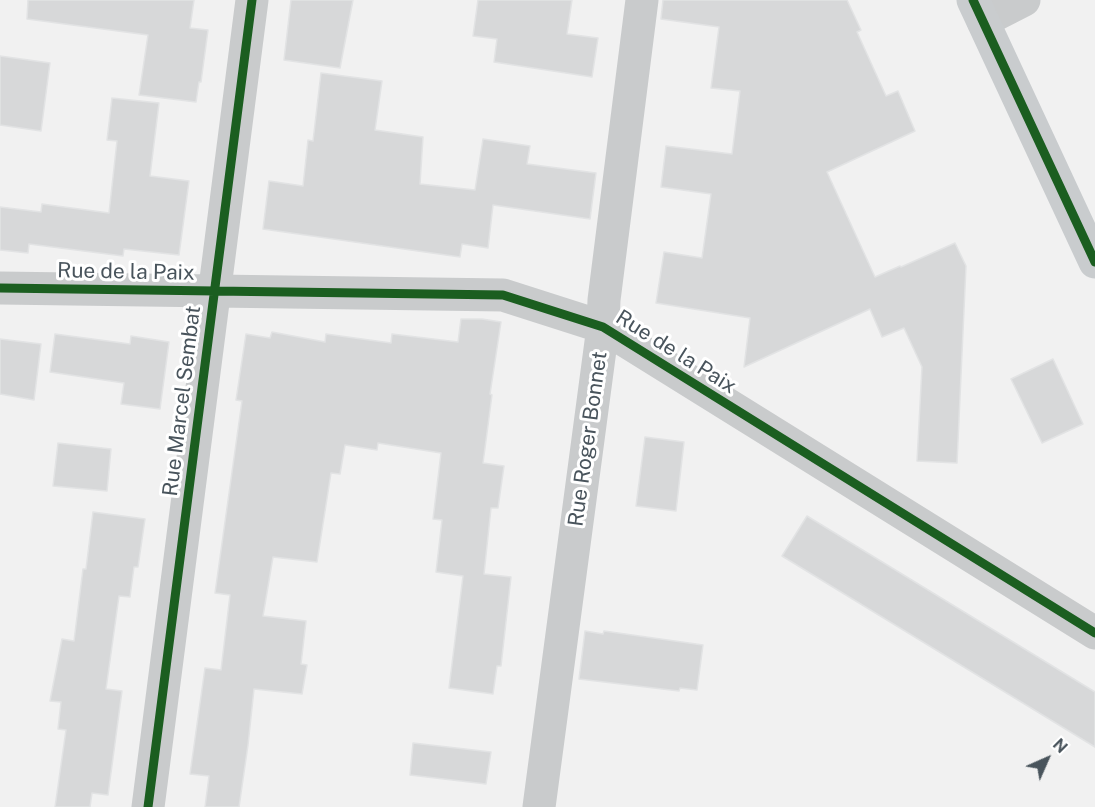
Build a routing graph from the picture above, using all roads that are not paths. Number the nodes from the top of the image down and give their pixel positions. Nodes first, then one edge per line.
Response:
1 (252, 0) edge
2 (642, 0) edge
3 (1024, 0) edge
4 (978, 10) edge
5 (1095, 261) edge
6 (0, 288) edge
7 (214, 291) junction
8 (603, 327) junction
9 (1095, 633) edge
10 (148, 807) edge
11 (539, 807) edge

1 - 7 street, Rue Marcel Sembat
2 - 8 street, Rue Roger Bonnet
3 - 4 street
4 - 5 main road
6 - 7 street, Rue de la Paix
7 - 8 street, Rue de la Paix
7 - 10 street, Rue Marcel Sembat
8 - 9 street, Rue de la Paix
8 - 11 street, Rue Roger Bonnet

